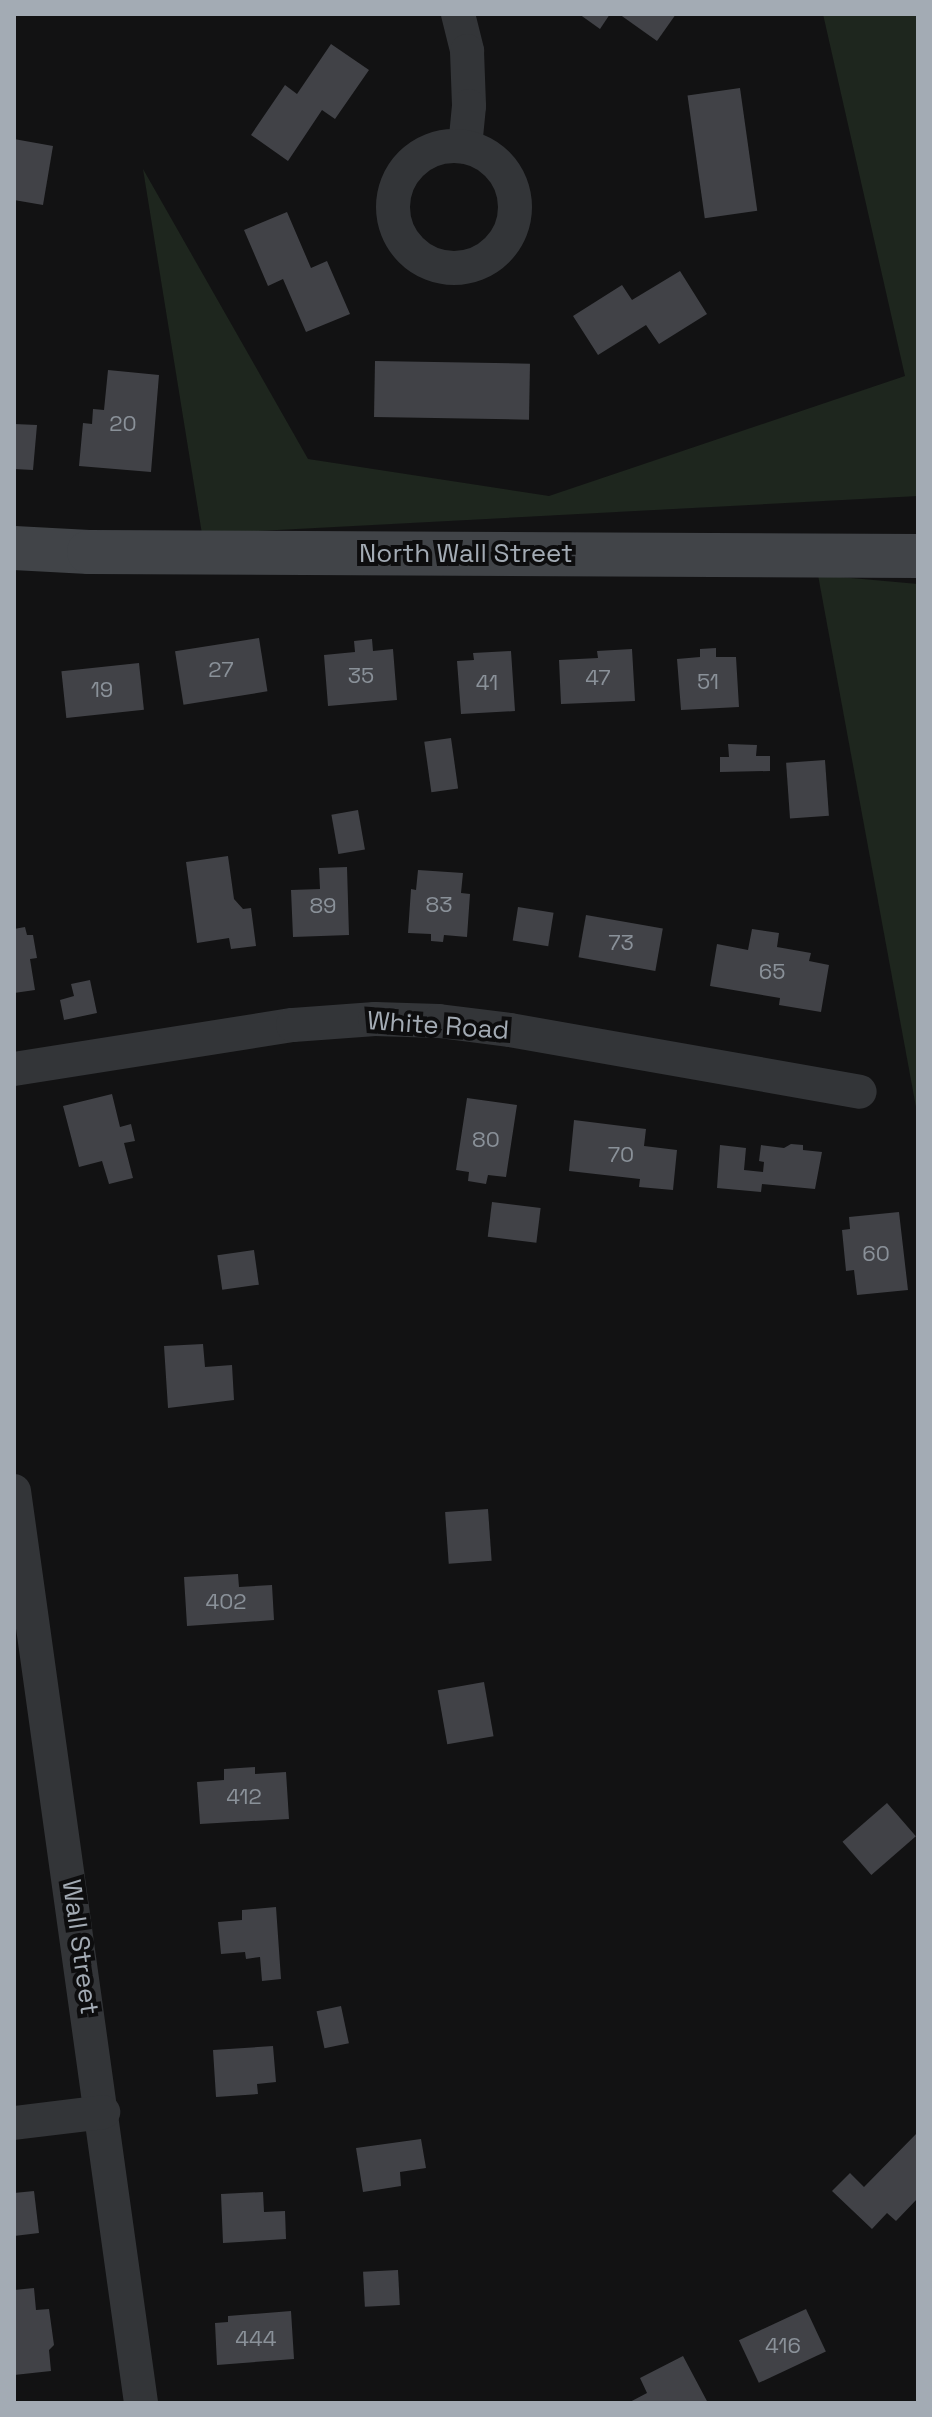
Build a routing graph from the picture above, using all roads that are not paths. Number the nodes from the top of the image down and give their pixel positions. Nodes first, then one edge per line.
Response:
1 (458, 14) edge
2 (465, 147) dead end
3 (14, 548) edge
4 (918, 556) edge
5 (14, 1069) edge
6 (860, 1092) dead end
7 (14, 1491) edge
8 (103, 2112) junction
9 (14, 2123) edge
10 (141, 2403) edge

1 - 2 street
3 - 4 street, North Wall Street
5 - 6 street, White Road
7 - 8 street, Wall Street
8 - 9 street
8 - 10 street, Wall Street

